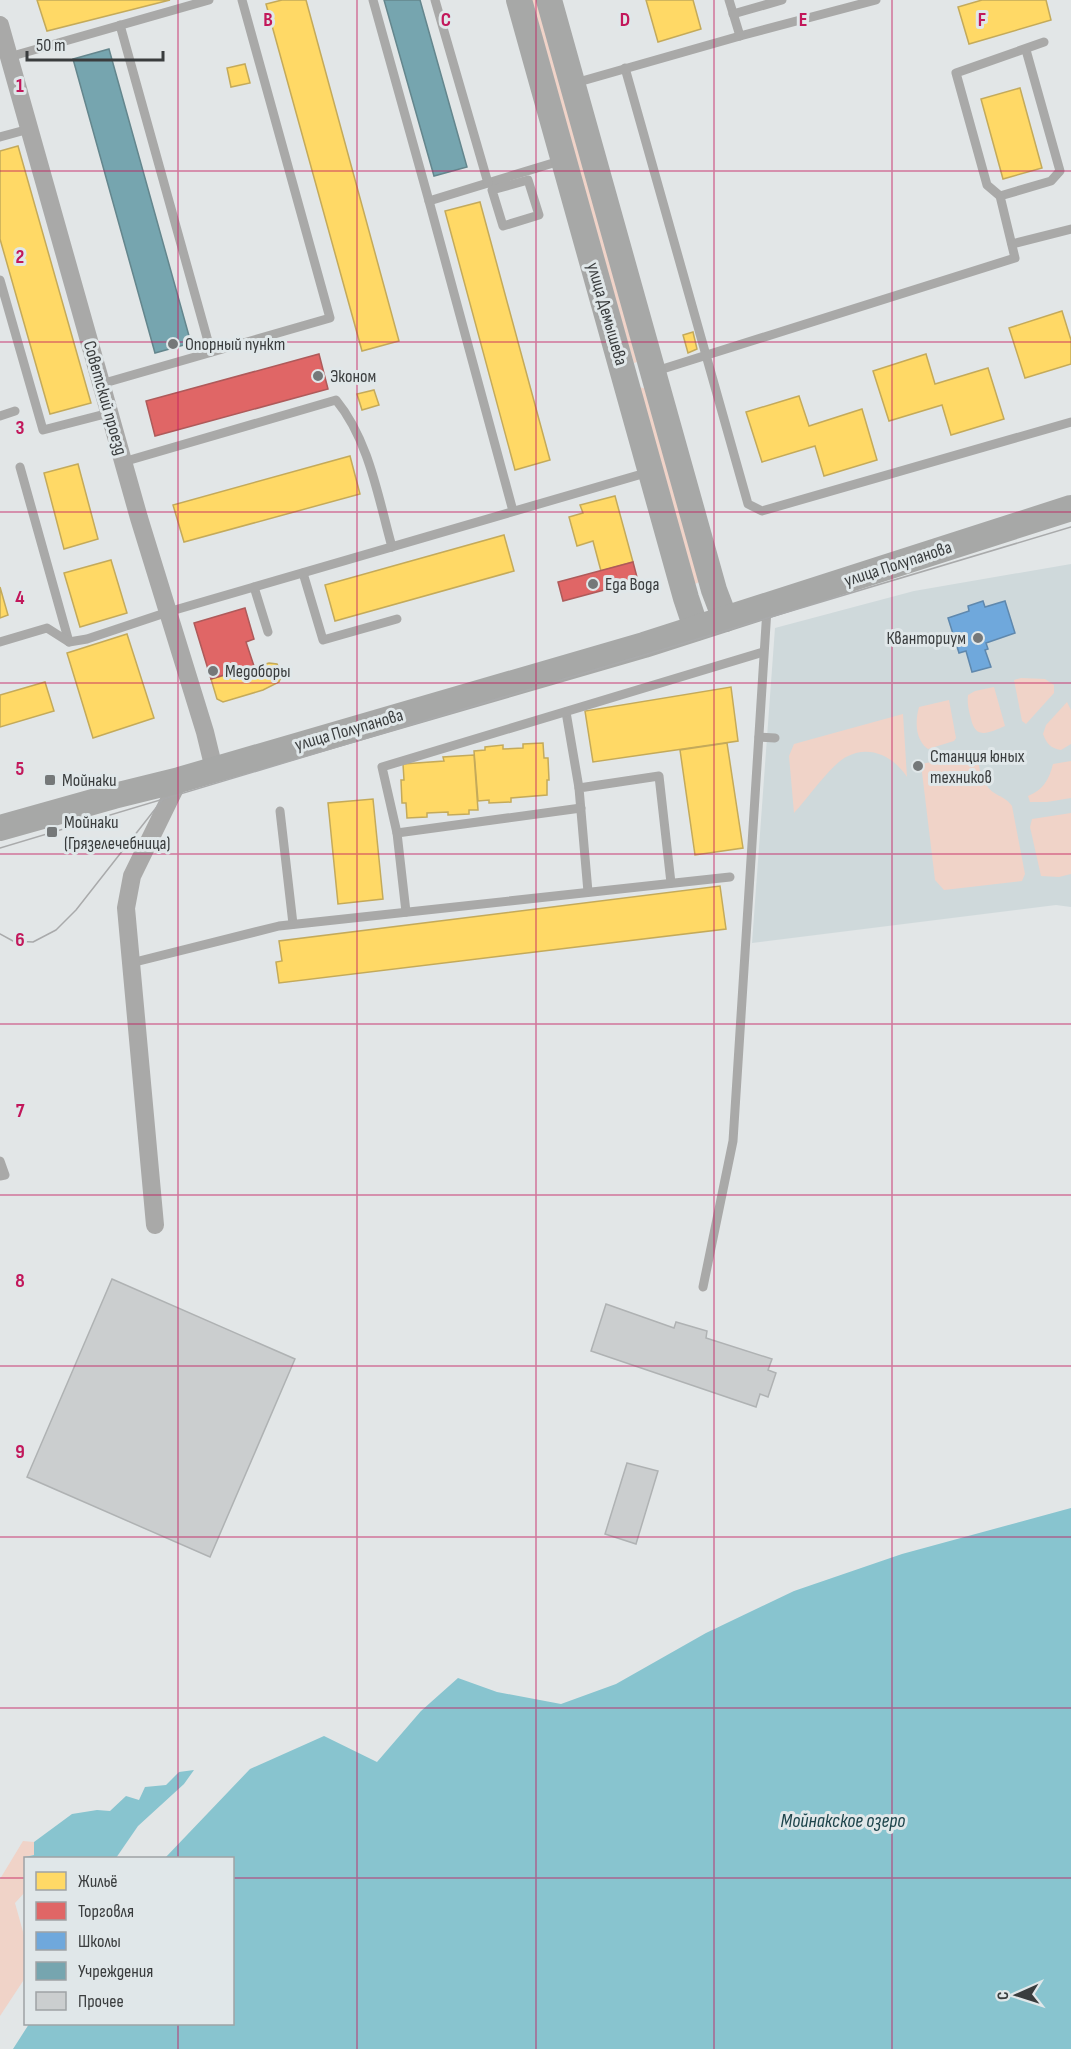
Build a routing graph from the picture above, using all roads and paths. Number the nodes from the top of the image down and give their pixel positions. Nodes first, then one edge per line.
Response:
1 (209, 0) edge
2 (242, 0) edge
3 (373, 0) edge
4 (435, 0) edge
5 (519, 0) edge
6 (549, 0) edge
7 (729, 0) edge
8 (782, 0) edge
9 (876, 0) edge
10 (733, 14) junction
11 (0, 25) edge
12 (120, 25) junction
13 (740, 36) junction
14 (1044, 42) dead end
15 (1026, 50) junction
16 (9, 57) junction
17 (625, 68) junction
18 (572, 84) junction
19 (29, 129) junction
20 (0, 136) edge
21 (564, 159) junction
22 (524, 176) junction
23 (488, 183) junction
24 (1000, 196) junction
25 (429, 201) junction
26 (1071, 229) edge
27 (1012, 244) junction
28 (0, 280) edge
29 (11, 322) junction
30 (0, 326) edge
31 (211, 352) junction
32 (707, 356) junction
33 (653, 372) junction
34 (626, 379) junction
35 (101, 384) junction
36 (15, 411) dead end
37 (109, 413) junction
38 (0, 416) edge
39 (1071, 422) edge
40 (123, 462) junction
41 (20, 467) dead end
42 (651, 472) junction
43 (1071, 508) edge
44 (513, 512) junction
45 (392, 547) junction
46 (303, 573) junction
47 (254, 587) junction
48 (768, 606) junction
49 (168, 612) junction
50 (397, 619) dead end
51 (724, 619) junction
52 (696, 628) junction
53 (268, 633) dead end
54 (0, 642) edge
55 (69, 642) junction
56 (763, 652) junction
57 (566, 712) junction
58 (759, 737) junction
59 (775, 738) dead end
60 (214, 769) junction
61 (179, 780) junction
62 (579, 788) junction
63 (581, 808) junction
64 (280, 810) dead end
65 (0, 828) edge
66 (397, 833) junction
67 (730, 877) dead end
68 (671, 883) junction
69 (588, 892) junction
70 (406, 912) junction
71 (293, 924) junction
72 (131, 963) junction
73 (0, 1161) edge
74 (0, 1176) edge
75 (155, 1225) dead end
76 (703, 1287) dead end

1 - 12 lane
2 - 31 lane
3 - 25 lane
4 - 23 lane
5 - 21 street, улица Демышева
6 - 18 street, улица Демышева
7 - 10 lane
8 - 10 lane
9 - 13 lane
10 - 13 lane
11 - 16 street, Советский проезд
12 - 16 lane
12 - 31 lane
13 - 17 lane
14 - 15 lane
15 - 24 lane
15 - 24 lane
16 - 19 street, Советский проезд
17 - 18 lane
17 - 32 lane
18 - 33 street, улица Демышева
19 - 20 lane
19 - 35 street, Советский проезд
21 - 22 lane
21 - 34 street, улица Демышева
22 - 22 lane
22 - 23 lane
23 - 25 lane
24 - 27 lane
25 - 44 lane
26 - 27 lane
27 - 32 lane
28 - 29 lane
29 - 30 lane
29 - 37 lane
31 - 35 lane
32 - 33 lane
32 - 39 lane
33 - 34 street
33 - 51 street, улица Демышева
34 - 42 street, улица Демышева
35 - 37 street, Советский проезд
36 - 38 lane
37 - 40 street, Советский проезд
40 - 45 lane
40 - 49 street, Советский проезд
41 - 55 lane
42 - 44 lane
42 - 52 street, улица Демышева
43 - 48 street, улица Полупанова
44 - 45 lane
45 - 46 lane
46 - 47 lane
46 - 50 lane
47 - 49 lane
47 - 53 lane
48 - 51 street, улица Полупанова
48 - 56 lane
49 - 55 lane
49 - 60 street, Советский проезд
51 - 52 street, улица Полупанова
52 - 60 street, улица Полупанова
54 - 55 lane
56 - 57 lane
56 - 58 lane
57 - 62 lane
57 - 66 lane
58 - 59 lane
58 - 76 lane
60 - 61 street, улица Полупанова
61 - 65 street, улица Полупанова
61 - 72 street
62 - 63 lane
62 - 68 lane
63 - 66 lane
63 - 69 lane
64 - 71 lane
66 - 70 lane
67 - 68 lane
68 - 69 lane
69 - 70 lane
70 - 71 lane
71 - 72 lane
72 - 75 street
73 - 74 lane

